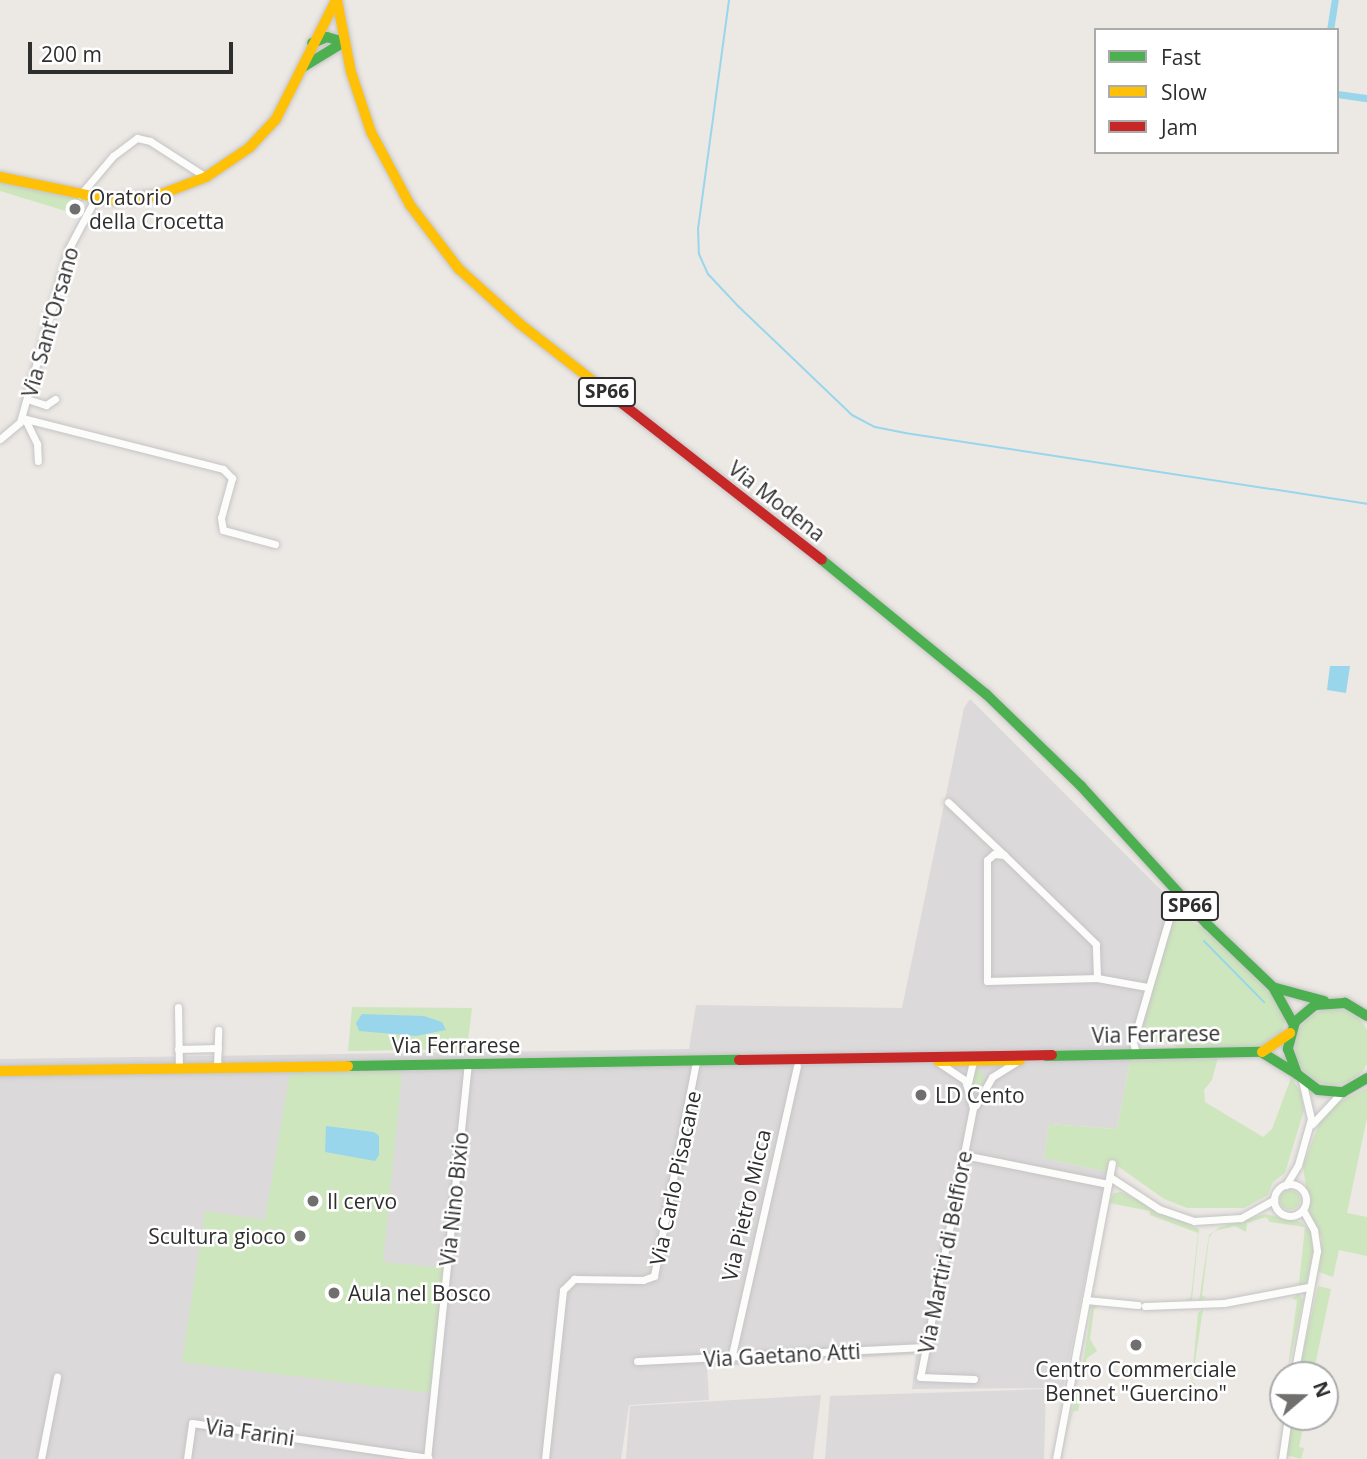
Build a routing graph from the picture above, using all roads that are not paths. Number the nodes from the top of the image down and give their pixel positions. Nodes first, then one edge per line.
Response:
1 (337, 0) edge
2 (344, 42) junction
3 (312, 43) junction
4 (323, 55) junction
5 (301, 69) junction
6 (351, 72) junction
7 (0, 177) edge
8 (206, 177) junction
9 (80, 196) junction
10 (95, 199) junction
11 (27, 399) junction
12 (55, 399) dead end
13 (24, 419) junction
14 (0, 439) edge
15 (38, 461) dead end
16 (275, 544) dead end
17 (948, 802) dead end
18 (1004, 855) junction
19 (1177, 892) junction
20 (1097, 978) junction
21 (1147, 987) junction
22 (1273, 987) junction
23 (1328, 1001) junction
24 (178, 1007) dead end
25 (1367, 1016) edge
26 (1292, 1029) junction
27 (218, 1030) dead end
28 (178, 1048) junction
29 (218, 1048) junction
30 (1261, 1052) junction
31 (1136, 1053) junction
32 (1052, 1055) junction
33 (912, 1056) junction
34 (978, 1059) junction
35 (1019, 1060) junction
36 (696, 1061) junction
37 (934, 1061) junction
38 (797, 1063) junction
39 (468, 1064) junction
40 (217, 1067) junction
41 (179, 1068) junction
42 (0, 1071) edge
43 (1299, 1077) junction
44 (1367, 1078) edge
45 (988, 1081) junction
46 (1367, 1084) edge
47 (969, 1086) junction
48 (1355, 1087) junction
49 (1343, 1092) junction
50 (972, 1115) junction
51 (1310, 1128) junction
52 (964, 1156) junction
53 (1112, 1163) dead end
54 (1298, 1165) junction
55 (1108, 1184) junction
56 (1286, 1185) junction
57 (1124, 1187) junction
58 (1302, 1189) junction
59 (1274, 1200) junction
60 (1303, 1210) junction
61 (1256, 1212) junction
62 (1281, 1214) junction
63 (1295, 1216) junction
64 (1311, 1225) junction
65 (1309, 1287) junction
66 (1086, 1300) junction
67 (926, 1347) junction
68 (732, 1359) junction
69 (637, 1361) dead end
70 (1296, 1361) edge
71 (57, 1377) dead end
72 (974, 1379) dead end
73 (1285, 1431) edge
74 (427, 1458) edge
75 (41, 1459) edge
76 (187, 1459) edge
77 (545, 1459) edge
78 (1056, 1459) edge
79 (1282, 1459) edge

1 - 2 main road, Via Modena / SP66
1 - 3 main road
2 - 3 main road
2 - 4 main road
2 - 6 main road, Via Modena / SP66
3 - 5 main road
4 - 5 main road
4 - 6 main road
5 - 8 main road
6 - 19 main road, Via Modena / SP66
7 - 9 main road
8 - 9 street
8 - 10 main road
9 - 10 main road
10 - 11 street, Via Sant'Orsano
11 - 12 street
11 - 13 street, Via Sant'Orsano
13 - 14 street, Via Sant'Orsano
13 - 15 street
13 - 16 street
17 - 18 street
18 - 20 street
18 - 20 street
19 - 21 street
19 - 22 main road, Via Modena / SP66
20 - 21 street
21 - 31 street
22 - 23 main road
22 - 26 main road, Via Modena / SP66
23 - 25 main road
23 - 26 main road
24 - 28 street
26 - 30 main road
26 - 43 main road, Via Modena / SP66
27 - 29 street
28 - 29 street
28 - 41 street
29 - 40 street
30 - 31 main road, Via Ferrarese
30 - 43 main road
31 - 32 main road, Via Ferrarese
32 - 34 main road, Via Ferrarese
32 - 35 main road, Via Ferrarese
33 - 34 main road, Via Ferrarese
33 - 37 main road, Via Ferrarese
33 - 38 main road, Via Ferrarese
34 - 35 main road, Via Ferrarese
34 - 37 main road, Via Ferrarese
34 - 45 street
34 - 47 street, Via Martiri di Belfiore
35 - 45 street
36 - 38 main road, Via Ferrarese
36 - 39 main road, Via Ferrarese
36 - 77 street, Via Carlo Pisacane
37 - 47 street
38 - 68 street, Via Pietro Micca
39 - 40 main road, Via Ferrarese
39 - 74 street, Via Nino Bixio
40 - 41 main road, Via Ferrarese
41 - 42 main road, Via Ferrarese
43 - 49 main road
43 - 51 street
44 - 48 main road
45 - 50 street, Via Martiri di Belfiore
46 - 48 main road
47 - 50 street, Via Martiri di Belfiore
48 - 49 main road
49 - 51 street
50 - 52 street, Via Martiri di Belfiore
51 - 54 street
52 - 55 street
52 - 67 street, Via Martiri di Belfiore
53 - 55 street
54 - 56 street
54 - 58 street
55 - 57 street
55 - 57 street
55 - 66 street
56 - 58 street
56 - 59 street
57 - 61 street
58 - 60 street
59 - 61 street
59 - 62 street
60 - 63 street
60 - 64 street
61 - 62 street
62 - 63 street
63 - 64 street
64 - 65 street
65 - 66 street
65 - 70 street
66 - 78 street
67 - 68 street, Via Gaetano Atti
67 - 72 street, Via Martiri di Belfiore
68 - 69 street, Via Gaetano Atti
71 - 75 street
73 - 79 street
74 - 76 street, Via Farini

